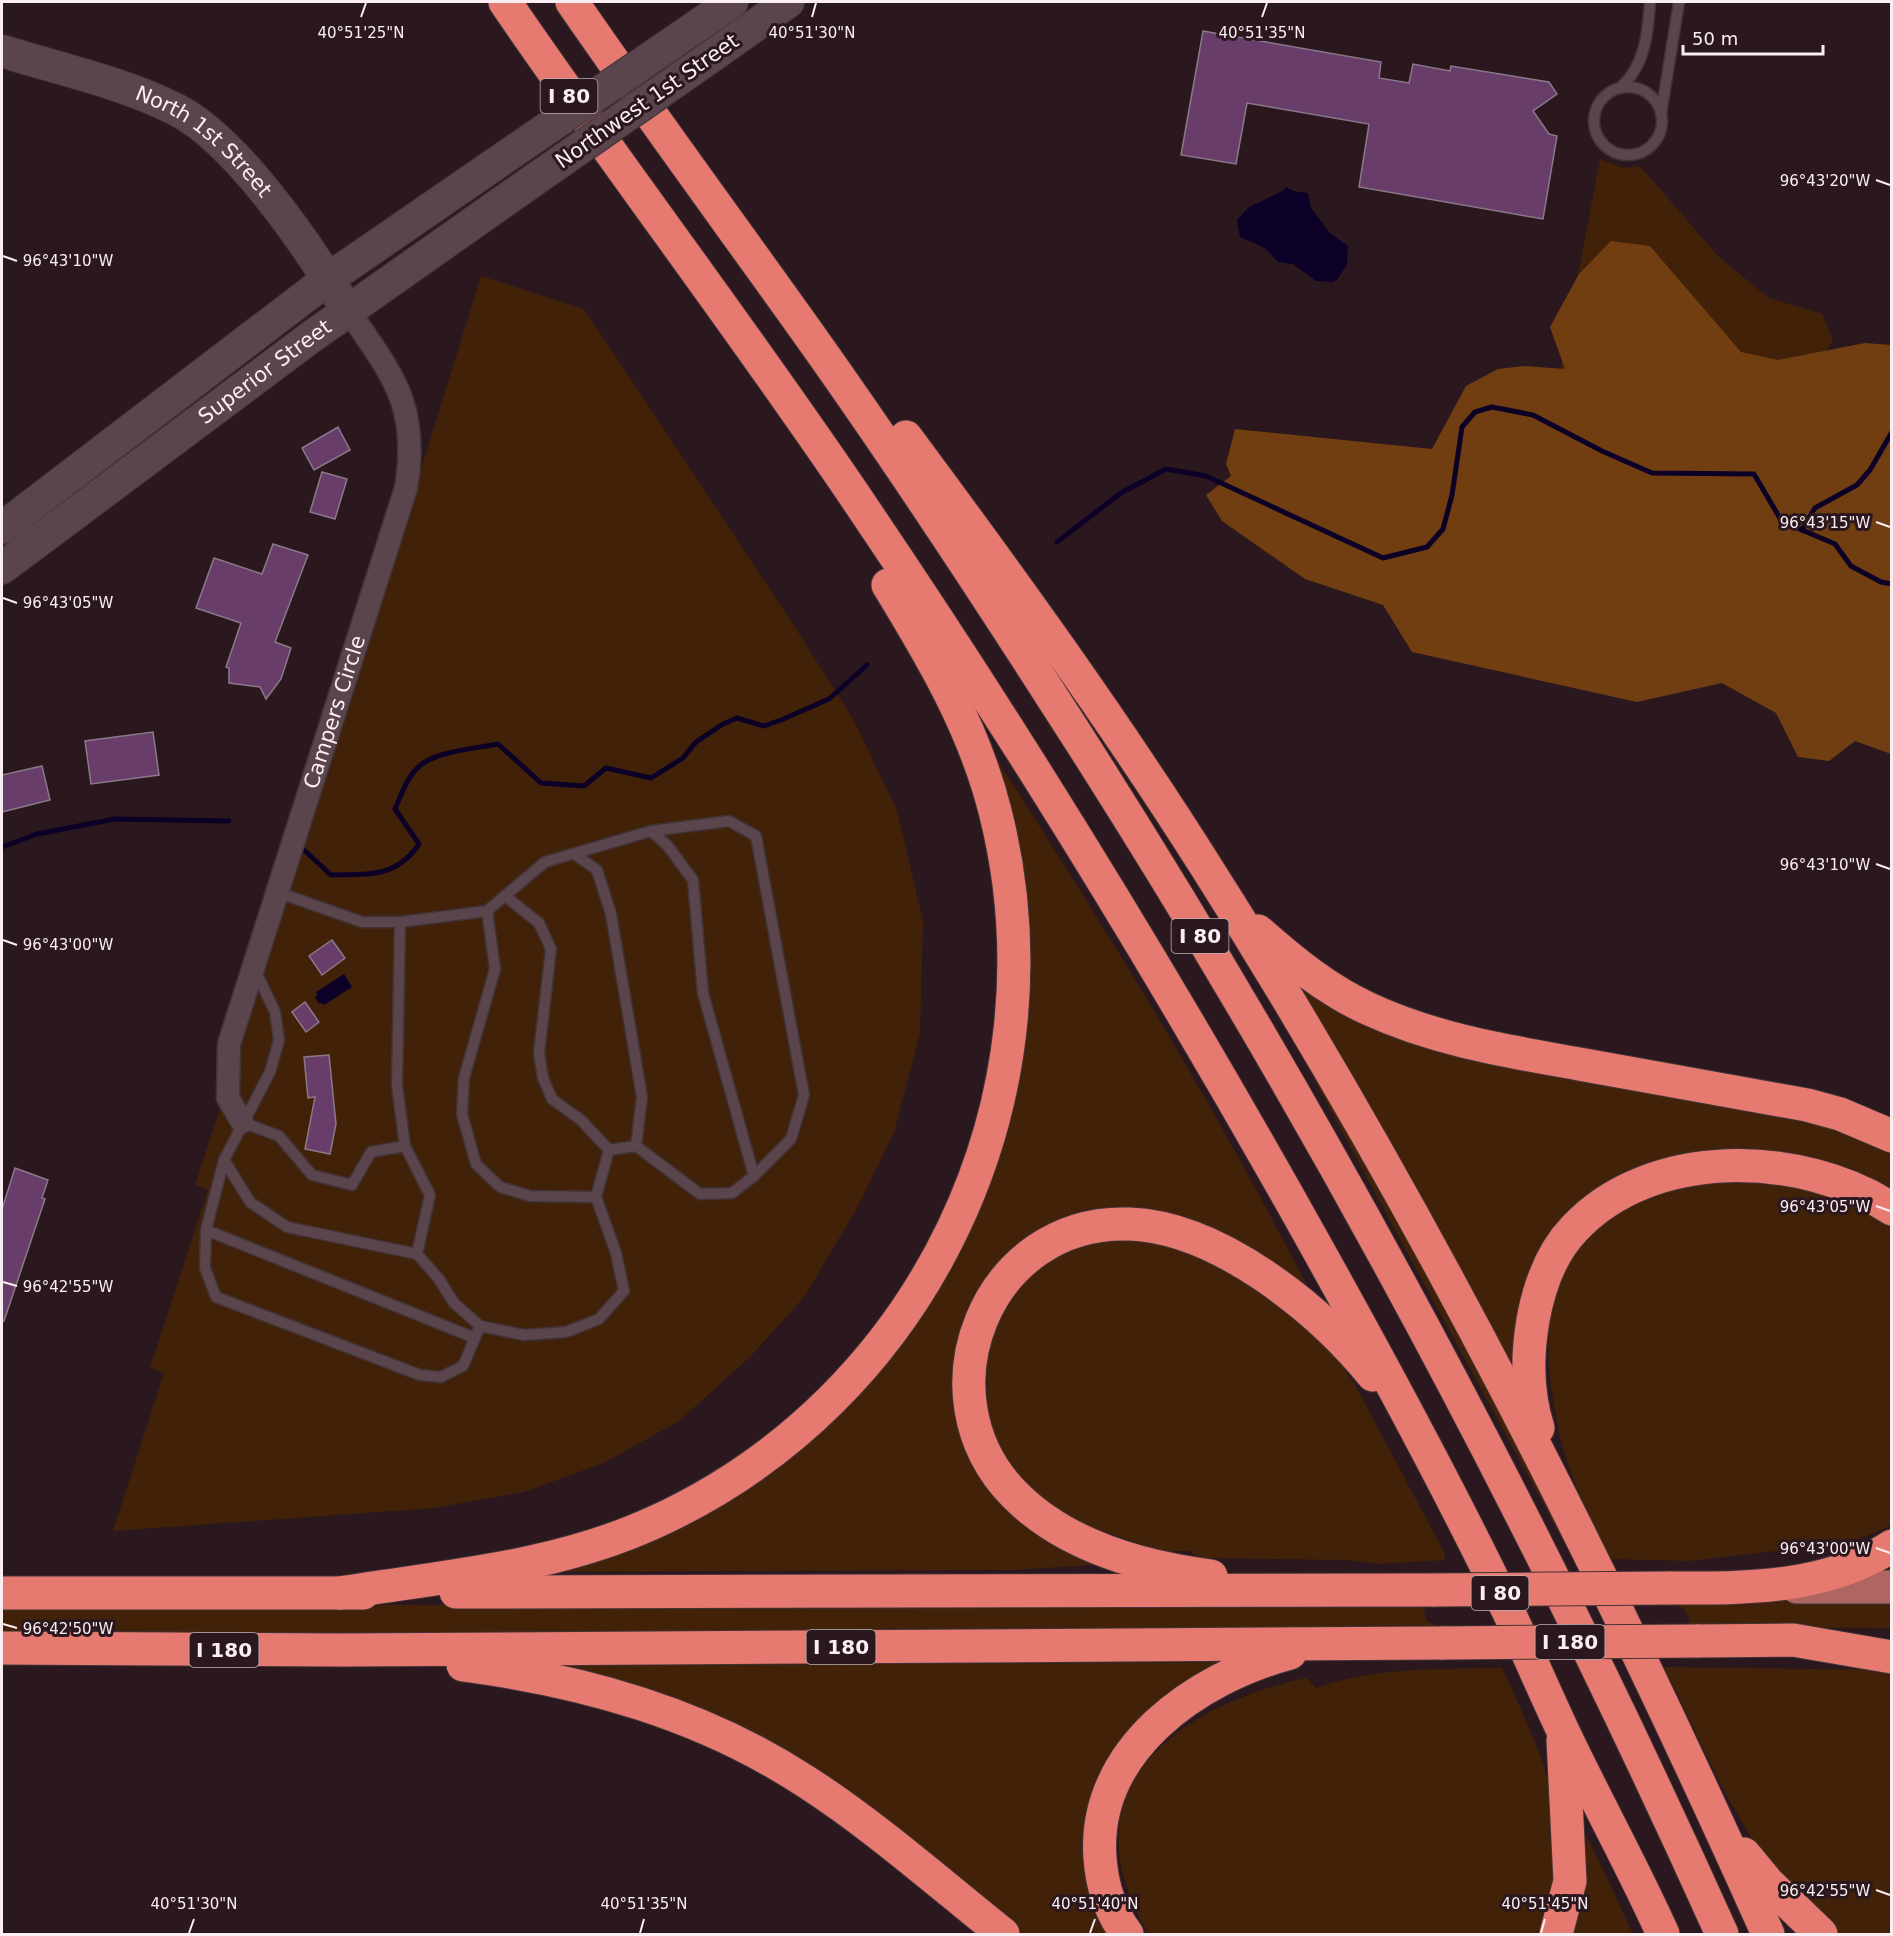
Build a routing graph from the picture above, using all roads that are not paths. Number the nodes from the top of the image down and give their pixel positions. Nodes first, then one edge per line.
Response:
1 (505, 2) edge
2 (572, 2) edge
3 (732, 2) edge
4 (789, 2) edge
5 (1650, 2) edge
6 (1679, 2) edge
7 (2, 51) edge
8 (1620, 88) junction
9 (1661, 114) junction
10 (514, 151) joint
11 (696, 176) junction
12 (534, 180) joint
13 (637, 188) junction
14 (328, 279) junction
15 (348, 310) junction
16 (2, 528) edge
17 (2, 568) edge
18 (651, 831) junction
19 (574, 854) junction
20 (1204, 864) junction
21 (277, 892) junction
22 (505, 896) junction
23 (487, 911) junction
24 (400, 922) junction
25 (254, 966) junction
26 (242, 1122) junction
27 (1892, 1136) edge
28 (405, 1146) junction
29 (636, 1146) junction
30 (609, 1150) junction
31 (224, 1160) junction
32 (754, 1176) junction
33 (596, 1197) junction
34 (1892, 1209) edge
35 (207, 1230) junction
36 (417, 1254) junction
37 (480, 1326) junction
38 (475, 1338) junction
39 (1432, 1460) junction
40 (1557, 1487) junction
41 (1892, 1546) edge
42 (2, 1574) edge
43 (1892, 1587) edge
44 (1754, 1588) junction
45 (1326, 1590) junction
46 (2, 1593) edge
47 (132, 1593) junction
48 (340, 1593) junction
49 (1793, 1640) junction
50 (1892, 1640) edge
51 (1339, 1643) junction
52 (2, 1648) edge
53 (105, 1650) junction
54 (343, 1650) junction
55 (1892, 1657) edge
56 (2, 1660) edge
57 (1562, 1729) junction
58 (1709, 1804) junction
59 (1003, 1935) edge
60 (1126, 1935) edge
61 (1556, 1935) edge
62 (1663, 1935) edge
63 (1722, 1935) edge
64 (1768, 1935) edge
65 (1821, 1935) edge

1 - 13 highway, I 80
2 - 11 highway, I 80
3 - 10 main road, Northwest 1st Street, bridge
4 - 12 main road, Northwest 1st Street, bridge
5 - 8 lane
6 - 9 lane
7 - 14 main road, North 1st Street
8 - 9 lane
8 - 9 lane
10 - 14 main road, Superior Street
11 - 20 highway
11 - 63 highway, I 80
12 - 15 main road, Superior Street
13 - 39 highway, I 80
13 - 48 highway
14 - 15 main road, North 1st Street
14 - 16 main road, Superior Street
15 - 17 main road, Superior Street
15 - 21 street, Campers Circle
18 - 19 lane
18 - 32 lane
18 - 32 lane
19 - 22 lane
19 - 29 lane
20 - 27 highway
20 - 40 highway
21 - 24 lane
21 - 25 street, Campers Circle
22 - 23 lane
22 - 30 lane
23 - 24 lane
23 - 33 lane
24 - 28 lane
25 - 26 street, Campers Circle
25 - 26 lane
26 - 28 lane
26 - 31 lane
28 - 36 lane
29 - 30 lane
29 - 32 lane
30 - 33 lane
31 - 35 lane
31 - 36 lane
33 - 37 lane
34 - 40 highway
35 - 38 lane
35 - 38 lane
36 - 37 lane
37 - 38 lane
39 - 45 highway
39 - 57 highway, I 80
40 - 58 highway
41 - 44 highway
42 - 47 highway
43 - 44 main road
44 - 45 highway, bridge
45 - 48 highway
46 - 47 highway
47 - 48 highway
49 - 50 main road, I 180
49 - 51 highway, I 180, bridge
49 - 55 highway
51 - 54 highway, I 180
51 - 60 highway
52 - 53 highway, I 180
53 - 54 highway, I 180
53 - 56 highway
54 - 59 highway
57 - 61 highway
57 - 62 highway, I 80
58 - 64 highway
58 - 65 highway

